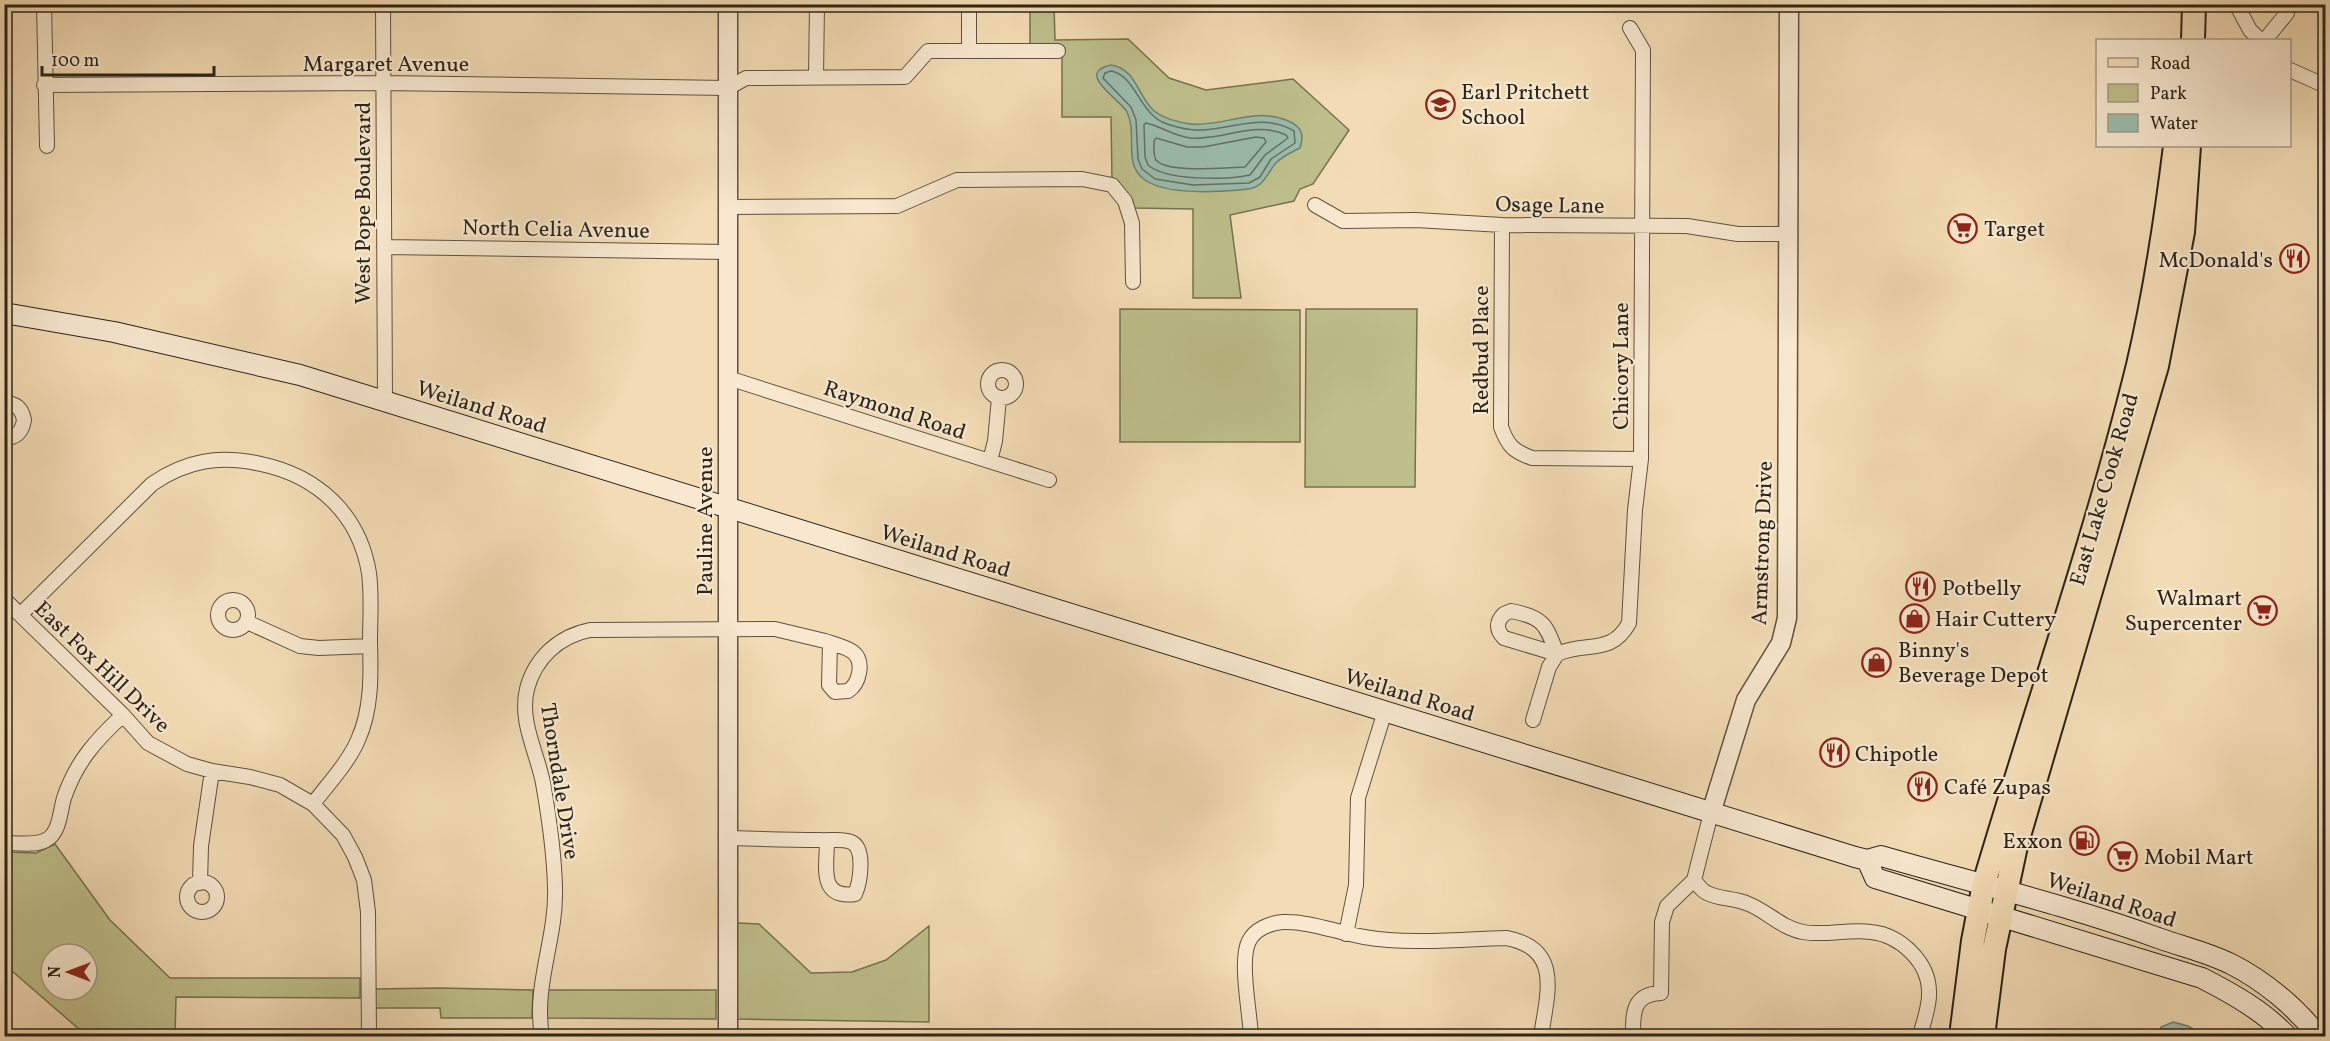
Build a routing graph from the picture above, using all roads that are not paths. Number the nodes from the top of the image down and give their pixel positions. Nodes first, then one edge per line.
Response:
1 (44, 4) edge
2 (383, 4) edge
3 (728, 4) edge
4 (818, 4) edge
5 (969, 4) edge
6 (1789, 4) edge
7 (2180, 4) edge
8 (2194, 4) edge
9 (2236, 4) edge
10 (2287, 13) dead end
11 (1630, 28) dead end
12 (2180, 39) edge
13 (2193, 39) edge
14 (2259, 39) edge
15 (2266, 39) edge
16 (969, 51) junction
17 (1058, 51) dead end
18 (2291, 70) edge
19 (816, 78) junction
20 (382, 83) junction
21 (44, 85) junction
22 (2325, 86) edge
23 (728, 88) junction
24 (47, 146) dead end
25 (2175, 147) edge
26 (2189, 147) edge
27 (1315, 205) dead end
28 (727, 207) junction
29 (1502, 225) junction
30 (1642, 226) junction
31 (1788, 234) junction
32 (384, 247) junction
33 (727, 252) junction
34 (1132, 282) dead end
35 (4, 313) edge
36 (728, 378) junction
37 (999, 398) dead end
38 (385, 401) junction
39 (4, 403) edge
40 (4, 438) edge
41 (1641, 459) junction
42 (990, 461) junction
43 (1049, 480) dead end
44 (727, 509) junction
45 (4, 599) edge
46 (21, 614) junction
47 (247, 622) dead end
48 (729, 629) junction
49 (830, 643) dead end
50 (370, 646) junction
51 (1385, 711) junction
52 (123, 715) junction
53 (1533, 720) dead end
54 (212, 771) junction
55 (313, 804) junction
56 (1711, 813) junction
57 (729, 838) junction
58 (827, 841) dead end
59 (4, 843) edge
60 (1867, 860) junction
61 (1694, 880) junction
62 (200, 882) dead end
63 (1984, 884) junction
64 (2006, 890) junction
65 (1978, 909) junction
66 (2001, 916) junction
67 (1346, 934) junction
68 (369, 1036) edge
69 (542, 1036) edge
70 (728, 1036) edge
71 (1251, 1036) edge
72 (1541, 1036) edge
73 (1633, 1036) edge
74 (1920, 1036) edge
75 (1961, 1036) edge
76 (1983, 1036) edge
77 (2287, 1036) edge
78 (2318, 1036) edge

1 - 21 street
2 - 20 street, West Pope Boulevard
3 - 23 street, Pauline Avenue
4 - 19 street
5 - 16 street
6 - 31 street, Armstrong Drive
7 - 12 main road
8 - 13 main road
9 - 14 street
10 - 15 street
11 - 30 street, Chicory Lane
16 - 17 street
16 - 19 street
18 - 22 street
19 - 23 street
20 - 21 street, Margaret Avenue
20 - 23 street, Margaret Avenue
20 - 32 street, West Pope Boulevard
21 - 24 street
23 - 28 street, Pauline Avenue
25 - 63 main road, East Lake Cook Road
26 - 64 main road, East Lake Cook Road
27 - 29 street, Osage Lane
28 - 33 street, Pauline Avenue
28 - 34 street
29 - 30 street, Osage Lane
29 - 41 street, Redbud Place
30 - 31 street, Osage Lane
30 - 41 street, Chicory Lane
31 - 56 street, Armstrong Drive
32 - 33 street, North Celia Avenue
32 - 38 street, West Pope Boulevard
33 - 36 street, Pauline Avenue
35 - 38 main road, Weiland Road
36 - 42 street, Raymond Road
36 - 44 street, Pauline Avenue
37 - 42 street
38 - 44 main road, Weiland Road
39 - 40 street
41 - 53 street, Chicory Lane
42 - 43 street, Raymond Road
44 - 48 street, Pauline Avenue
44 - 51 main road, Weiland Road
45 - 46 street, East Fox Hill Drive
46 - 50 street
46 - 52 street, East Fox Hill Drive
47 - 50 street
48 - 49 street, Thorndale Drive
48 - 57 street, Pauline Avenue
48 - 69 street, Thorndale Drive
50 - 55 street
51 - 56 main road, Weiland Road
51 - 67 street
52 - 54 street, East Fox Hill Drive
52 - 59 street
54 - 55 street, East Fox Hill Drive
54 - 62 street
55 - 68 street, East Fox Hill Drive
56 - 60 main road, Weiland Road
56 - 61 street, Armstrong Drive
57 - 58 street
57 - 70 street, Pauline Avenue
60 - 63 main road, Weiland Road
60 - 65 main road
61 - 73 street
61 - 74 street
63 - 64 main road, Weiland Road
63 - 65 main road, East Lake Cook Road
64 - 66 main road, East Lake Cook Road
64 - 78 main road, Weiland Road
65 - 66 main road
65 - 75 main road, East Lake Cook Road
66 - 76 main road, East Lake Cook Road
66 - 77 main road
67 - 71 street
67 - 72 street

